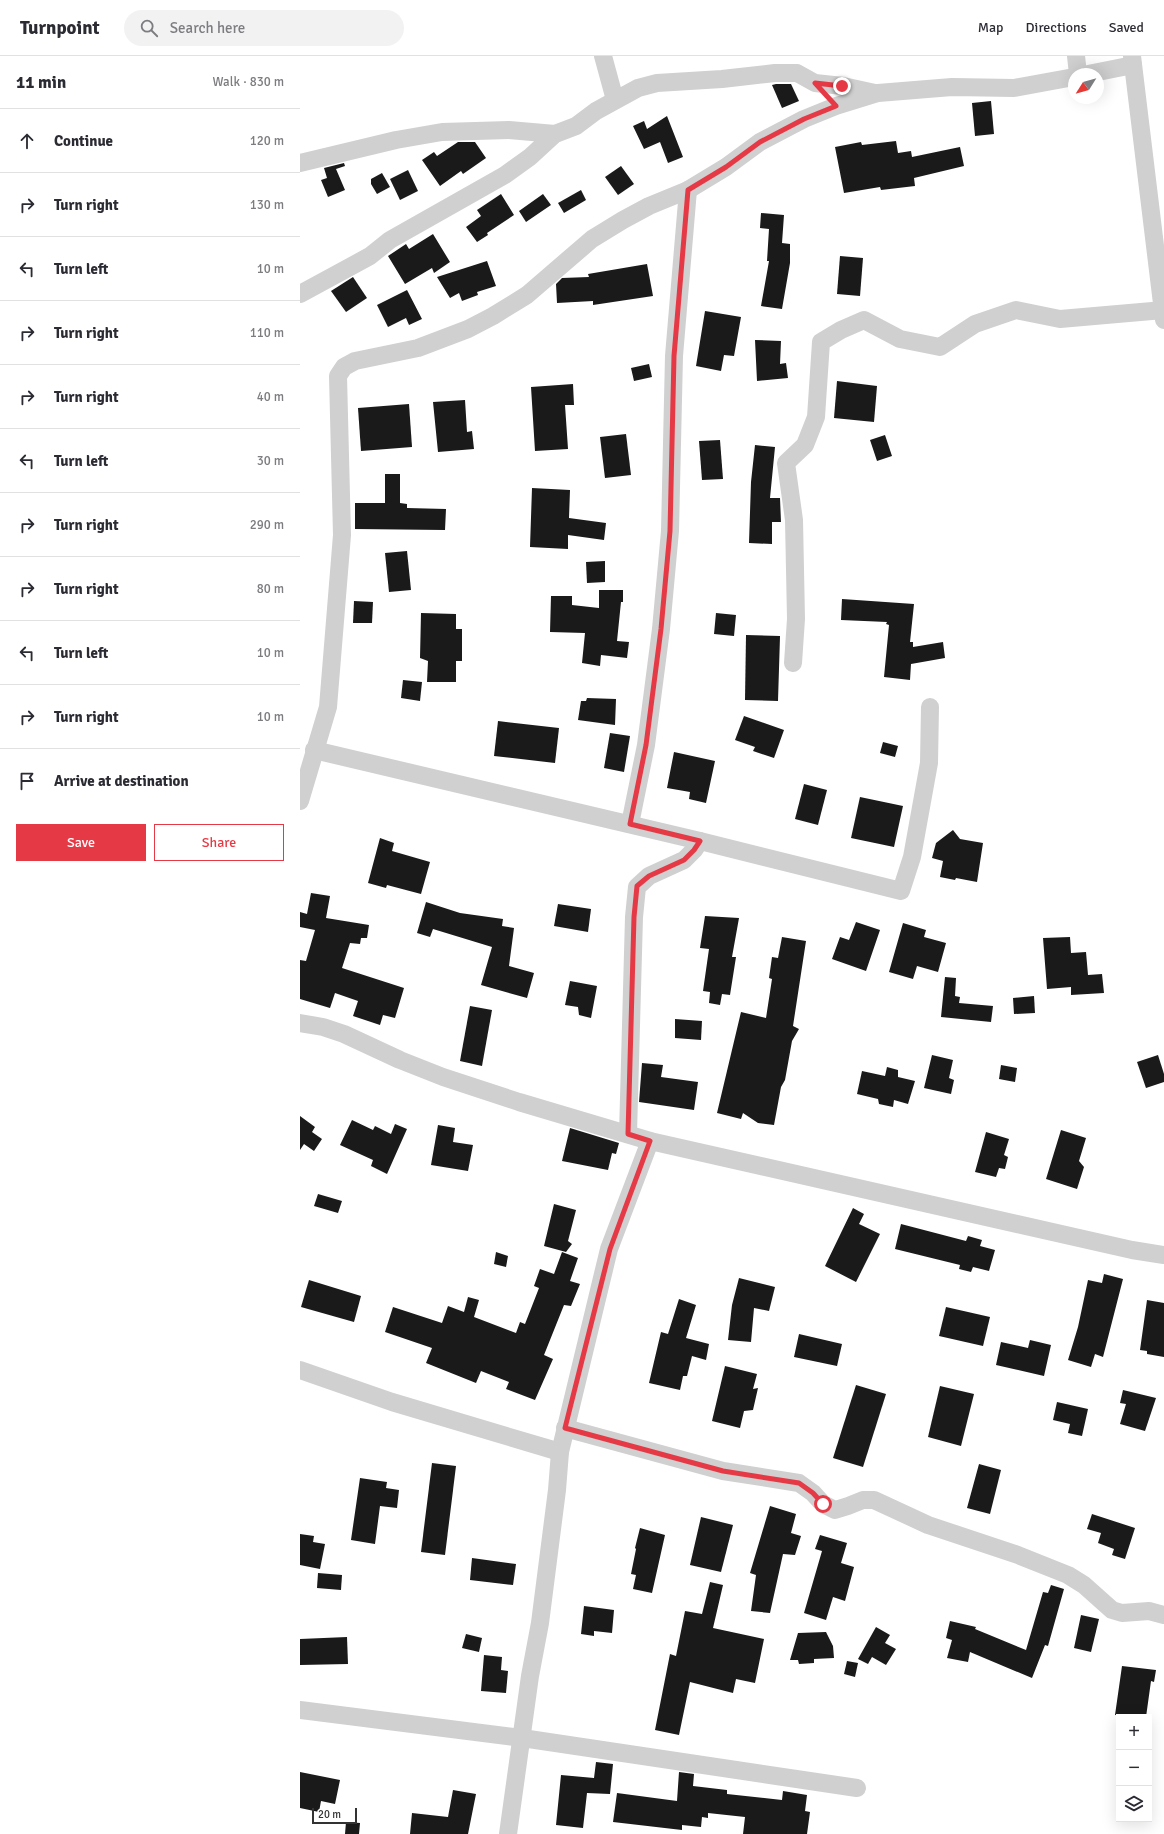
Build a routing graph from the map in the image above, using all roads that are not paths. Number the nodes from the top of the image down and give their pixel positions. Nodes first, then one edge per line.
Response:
1 (603, 56) edge
2 (1076, 56) edge
3 (1132, 61) edge
4 (1077, 68) edge
5 (1104, 69) edge
6 (1068, 78) edge
7 (815, 83) junction
8 (878, 93) junction
9 (615, 100) junction
10 (836, 106) junction
11 (555, 134) junction
12 (300, 163) edge
13 (688, 190) junction
14 (300, 294) edge
15 (1164, 313) edge
16 (793, 663) dead end
17 (930, 707) dead end
18 (314, 750) junction
19 (301, 791) edge
20 (630, 824) junction
21 (700, 841) junction
22 (300, 1023) edge
23 (628, 1134) junction
24 (650, 1141) junction
25 (1164, 1255) edge
26 (300, 1370) edge
27 (565, 1428) junction
28 (560, 1452) junction
29 (1164, 1616) edge
30 (300, 1710) edge
31 (522, 1738) junction
32 (857, 1788) dead end
33 (508, 1834) edge

1 - 9 street
2 - 4 street
3 - 5 street
3 - 15 street
6 - 8 street
7 - 8 street
7 - 9 street
7 - 10 street
8 - 10 street
9 - 11 street
10 - 13 street
11 - 12 street
11 - 14 street
13 - 18 street
13 - 20 street
15 - 16 street
17 - 21 street
18 - 19 street
18 - 20 street
20 - 21 street
21 - 23 street
22 - 23 street
23 - 24 street
24 - 25 street
24 - 27 street
26 - 28 street
27 - 28 street
27 - 29 street
28 - 31 street
30 - 31 street
31 - 32 street
31 - 33 street

